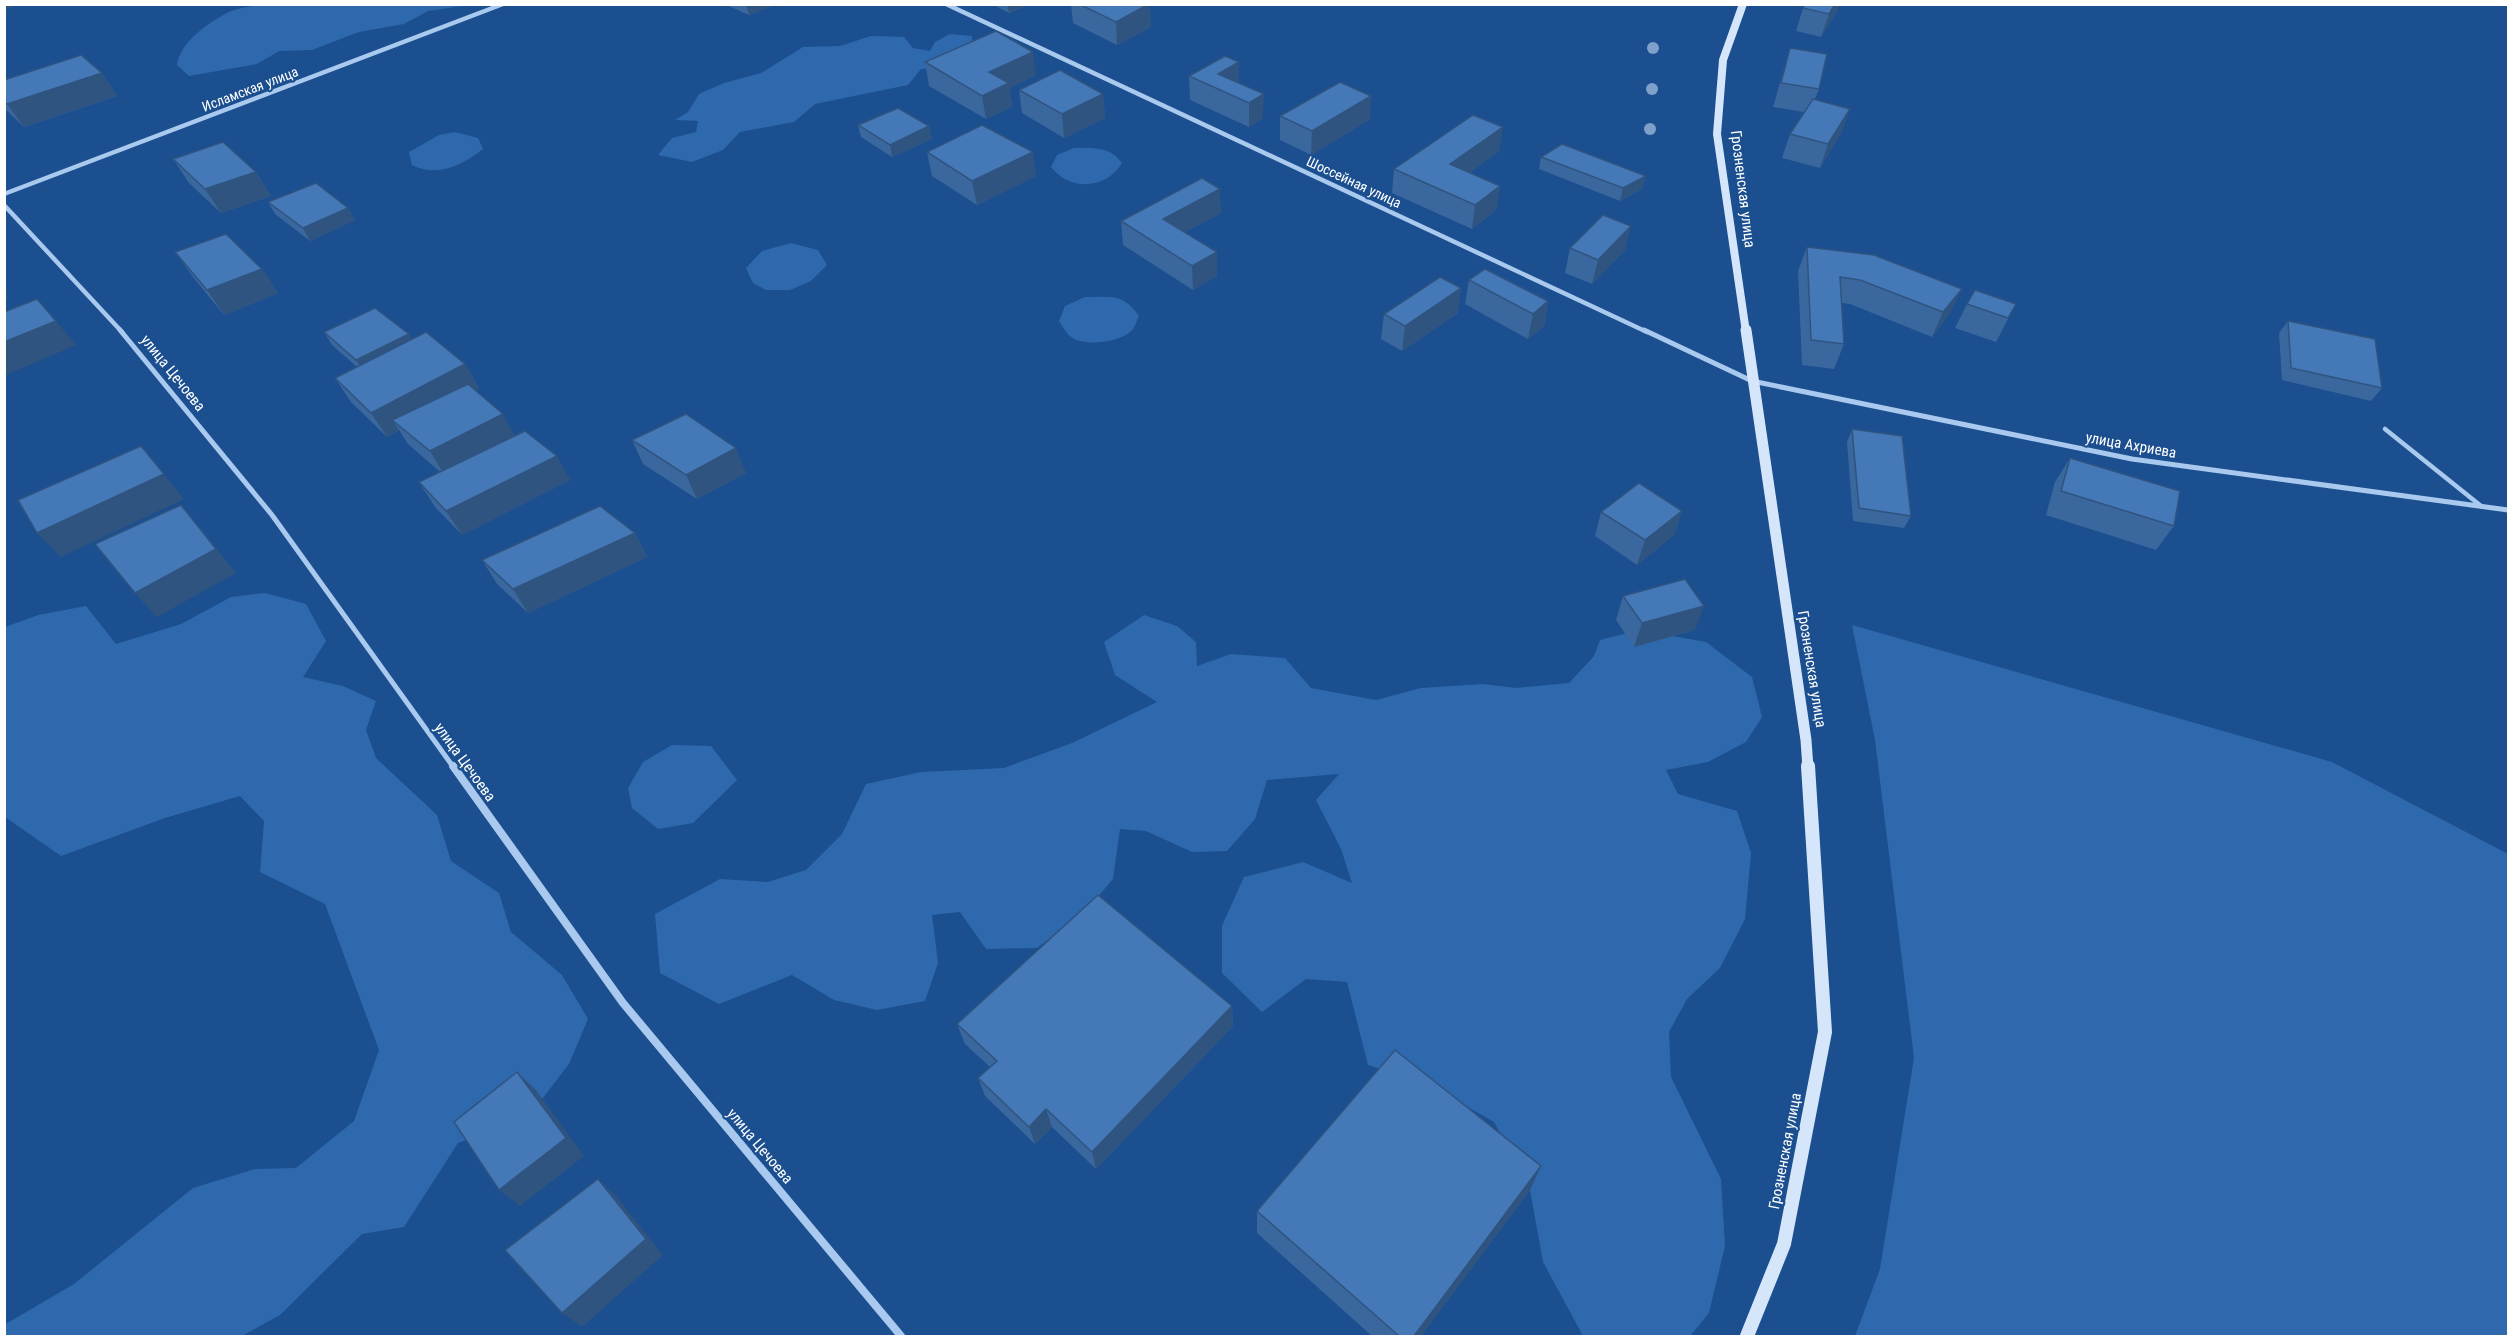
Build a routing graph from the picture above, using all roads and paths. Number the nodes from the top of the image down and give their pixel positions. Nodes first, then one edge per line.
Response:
1 (503, 4) edge
2 (946, 4) edge
3 (1743, 4) edge
4 (4, 194) edge
5 (4, 205) edge
6 (1752, 381) junction
7 (2385, 429) dead end
8 (2481, 506) junction
9 (2508, 510) edge
10 (901, 1336) edge
11 (1748, 1336) edge

1 - 4 street, Исламская улица
2 - 6 street, Шоссейная улица
3 - 6 street, Грозненская улица
5 - 10 street, улица Цечоева
6 - 8 street, улица Ахриева
6 - 11 street, Грозненская улица
7 - 8 lane
8 - 9 street, улица Ахриева

